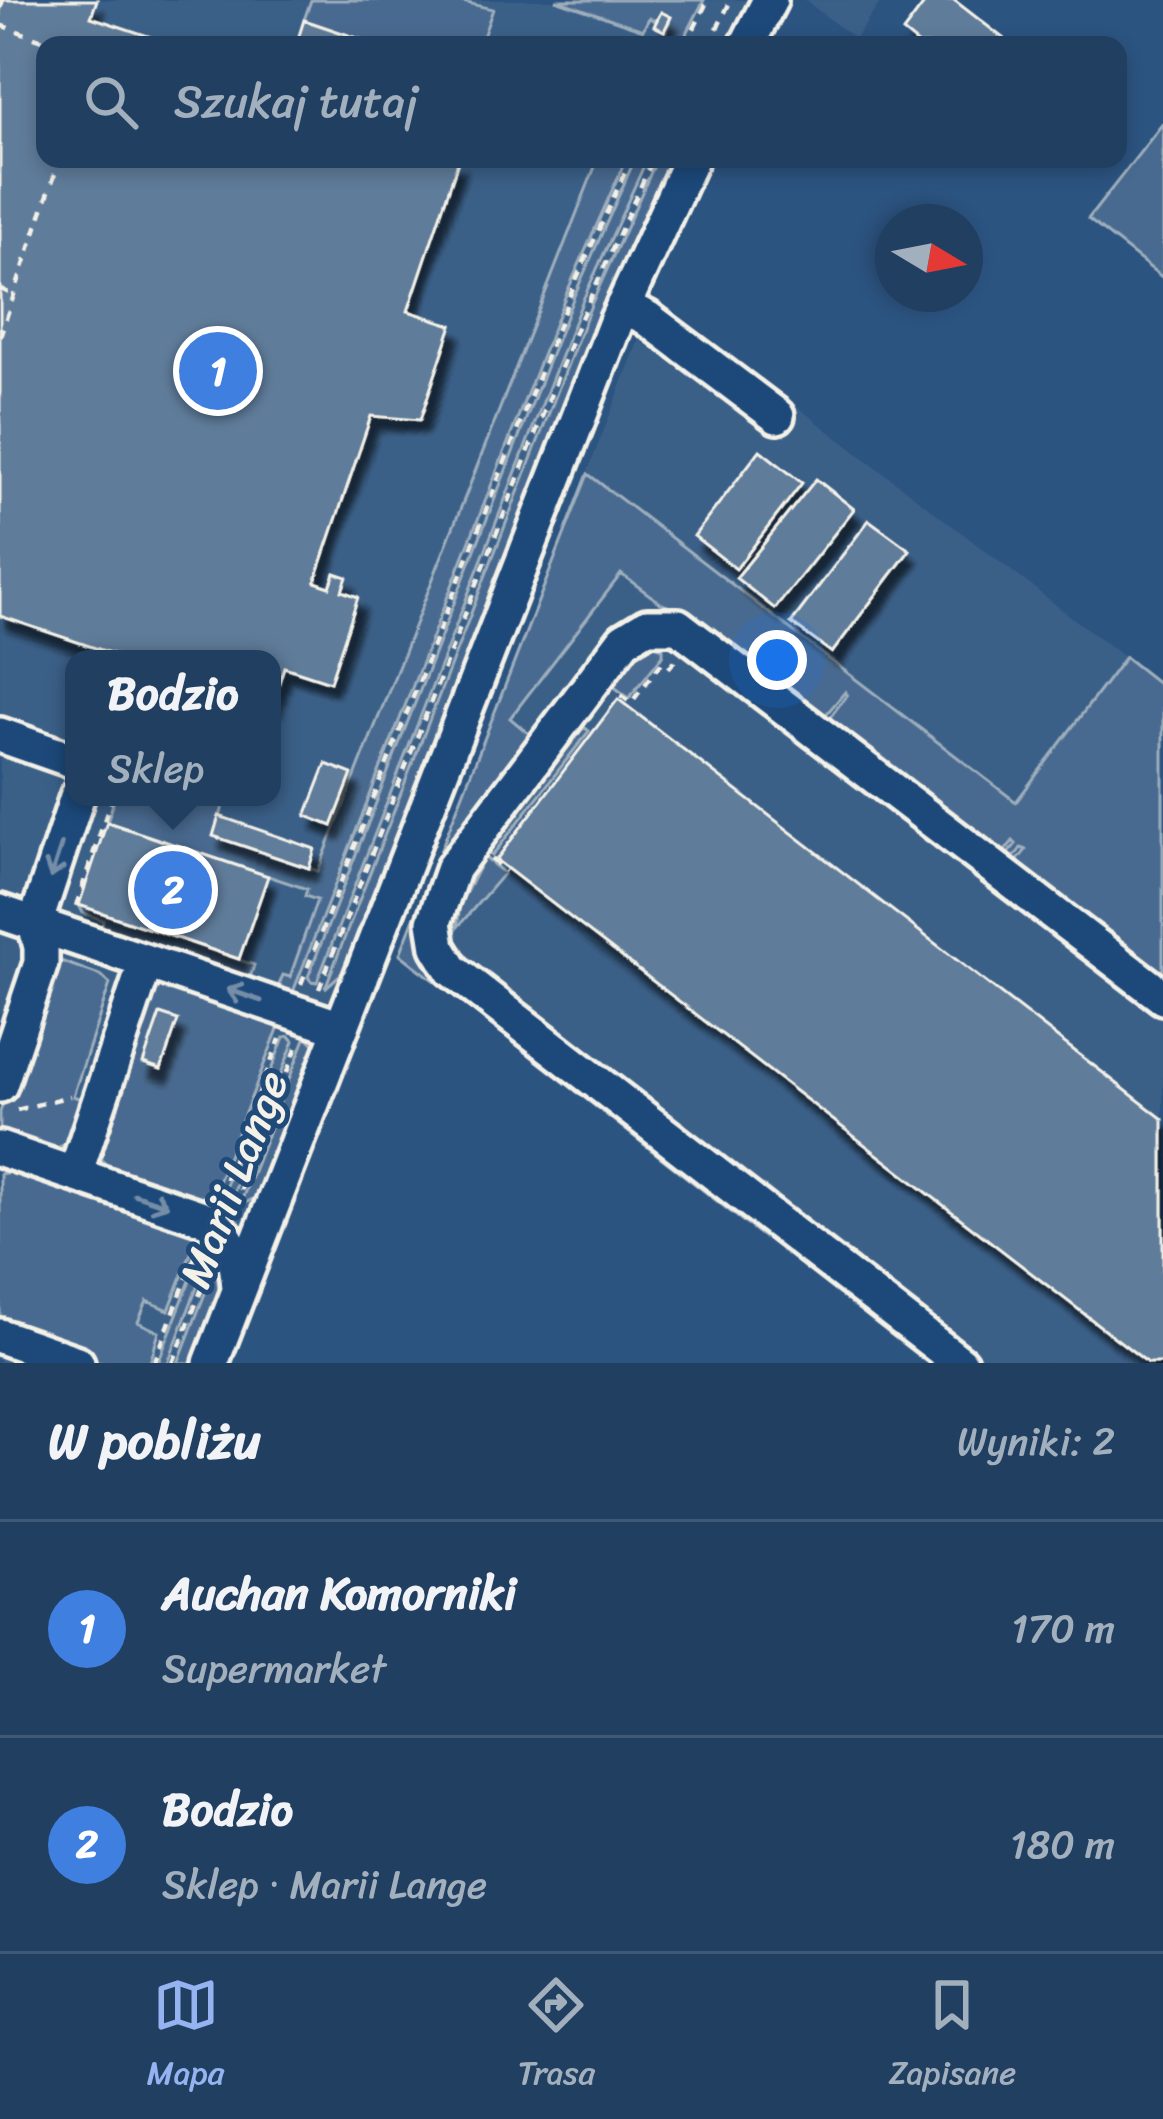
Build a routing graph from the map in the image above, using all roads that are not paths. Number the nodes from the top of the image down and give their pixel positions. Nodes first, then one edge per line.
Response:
1 (770, 0) edge
2 (752, 36) edge
3 (687, 168) edge
4 (623, 306) junction
5 (777, 416) dead end
6 (0, 735) edge
7 (65, 758) edge
8 (74, 806) edge
9 (0, 912) edge
10 (34, 924) junction
11 (146, 962) junction
12 (1163, 997) edge
13 (341, 1028) junction
14 (0, 1085) edge
15 (0, 1149) edge
16 (75, 1174) junction
17 (271, 1207) junction
18 (217, 1226) junction
19 (239, 1290) junction
20 (16, 1347) edge
21 (68, 1362) edge
22 (211, 1363) edge
23 (960, 1363) edge

1 - 2 street
3 - 4 street, Marii Lange
4 - 5 street
4 - 13 street, Marii Lange
6 - 7 street
8 -> 10 street
9 - 10 street
10 - 11 street
10 - 14 street
13 -> 11 street
11 - 16 street
12 - 23 street
13 - 17 street, Marii Lange
15 - 16 street
16 -> 18 street
17 - 18 street
17 - 19 street, Marii Lange
18 - 19 street
19 - 22 street, Marii Lange
20 - 21 street

